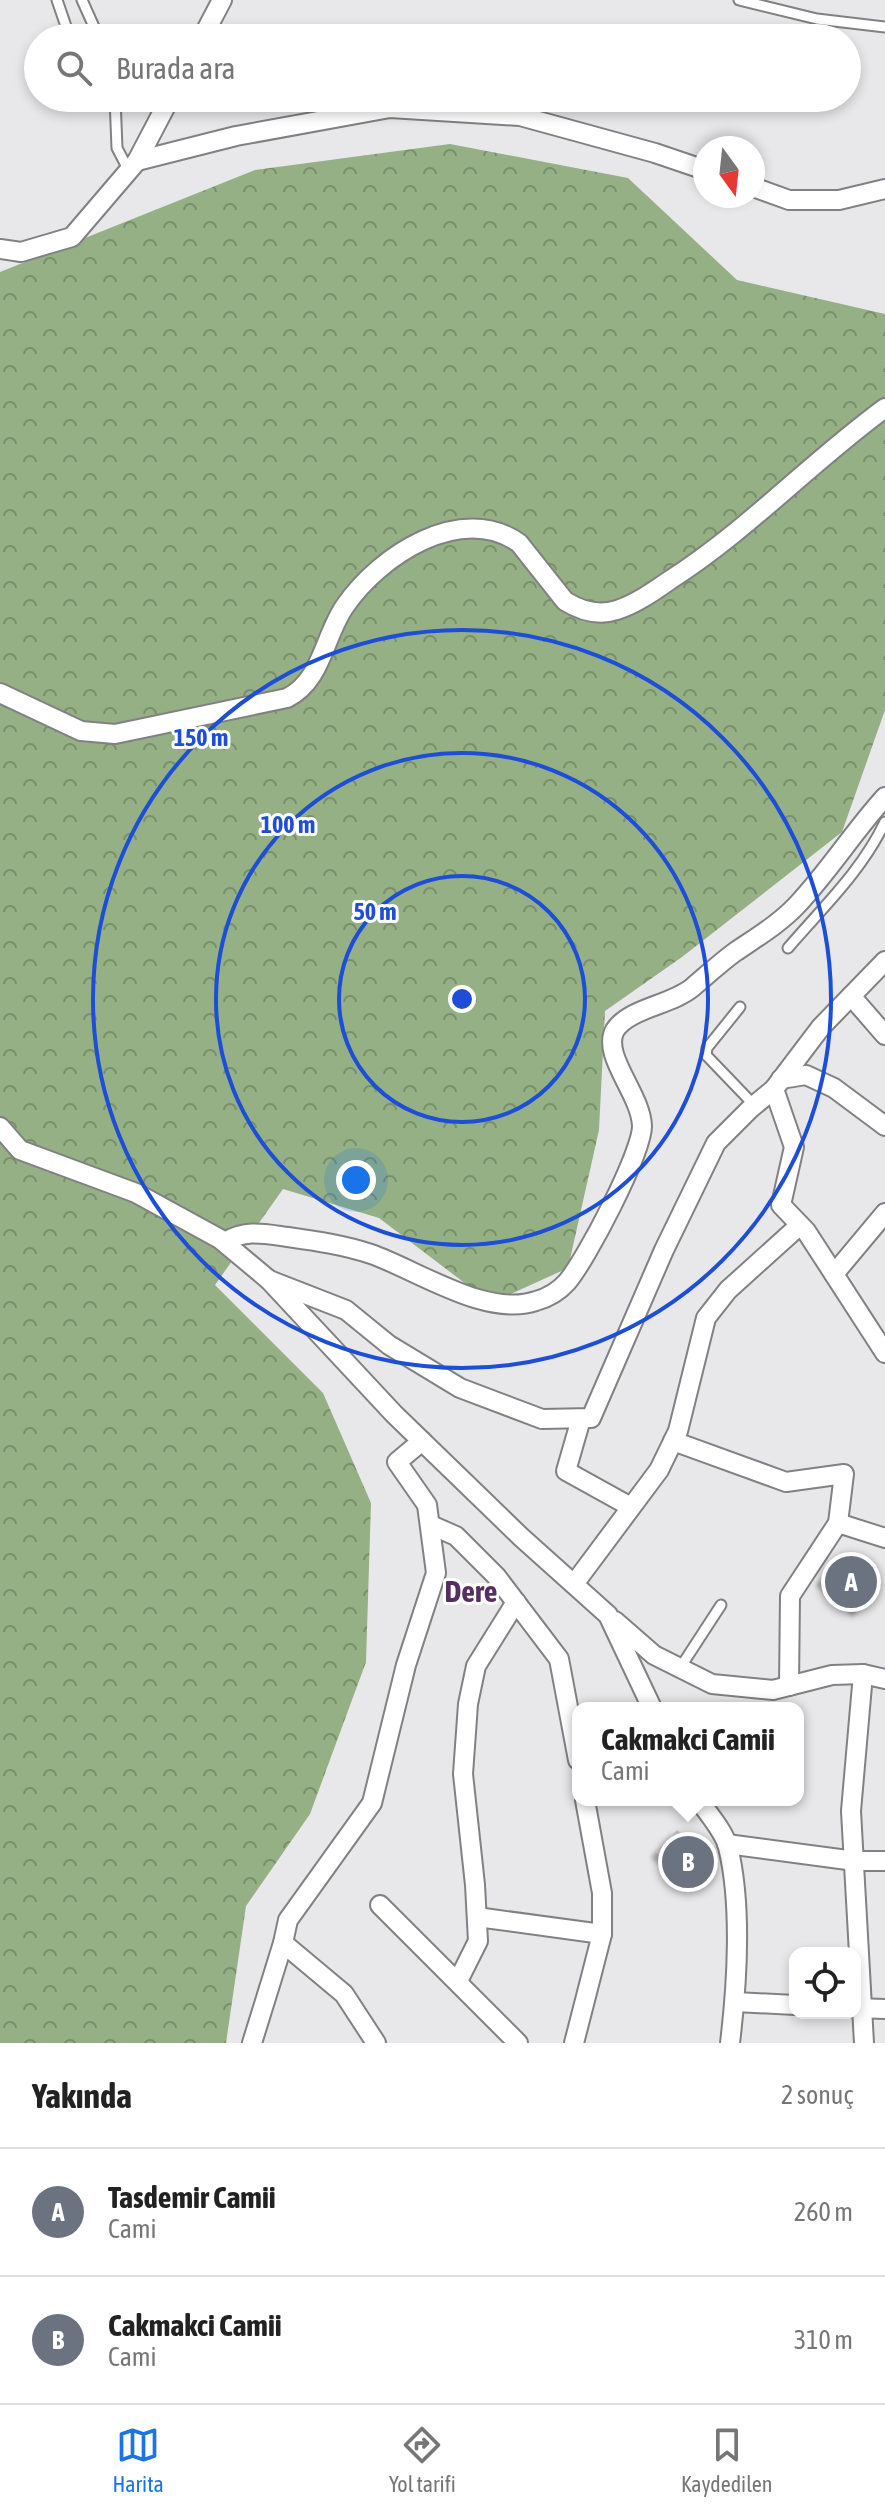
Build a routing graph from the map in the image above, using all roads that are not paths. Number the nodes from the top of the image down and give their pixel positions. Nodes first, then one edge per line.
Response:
1 (57, 0) edge
2 (82, 0) edge
3 (222, 0) edge
4 (739, 0) edge
5 (65, 24) edge
6 (93, 24) edge
7 (209, 24) edge
8 (860, 24) edge
9 (861, 24) edge
10 (885, 27) edge
11 (116, 112) edge
12 (162, 112) edge
13 (368, 112) edge
14 (455, 112) edge
15 (133, 166) junction
16 (693, 166) edge
17 (885, 189) edge
18 (765, 191) edge
19 (0, 249) edge
20 (885, 408) edge
21 (0, 693) edge
22 (885, 797) edge
23 (885, 822) edge
24 (788, 948) dead end
25 (885, 961) edge
26 (851, 996) junction
27 (740, 1007) dead end
28 (885, 1035) edge
29 (777, 1084) junction
30 (754, 1105) junction
31 (885, 1126) edge
32 (0, 1127) edge
33 (885, 1213) edge
34 (800, 1225) junction
35 (225, 1242) junction
36 (834, 1274) junction
37 (269, 1280) junction
38 (885, 1353) edge
39 (581, 1419) junction
40 (422, 1441) junction
41 (673, 1441) junction
42 (631, 1507) junction
43 (838, 1523) junction
44 (431, 1525) junction
45 (885, 1538) edge
46 (574, 1584) junction
47 (516, 1602) junction
48 (721, 1605) dead end
49 (608, 1615) junction
50 (680, 1668) junction
51 (863, 1674) junction
52 (885, 1677) edge
53 (789, 1686) junction
54 (649, 1702) edge
55 (572, 1728) edge
56 (586, 1806) edge
57 (703, 1806) edge
58 (727, 1844) junction
59 (855, 1861) junction
60 (885, 1861) edge
61 (380, 1905) dead end
62 (477, 1917) junction
63 (602, 1934) junction
64 (283, 1943) junction
65 (857, 1947) edge
66 (458, 1981) junction
67 (735, 2002) junction
68 (789, 2005) edge
69 (861, 2008) edge
70 (885, 2009) edge
71 (860, 2019) edge
72 (252, 2043) edge
73 (376, 2043) edge
74 (518, 2043) edge
75 (574, 2043) edge
76 (730, 2043) edge
77 (864, 2043) edge

1 - 5 lane
2 - 6 lane
3 - 7 street
4 - 8 lane
9 - 10 lane
11 - 15 lane
12 - 15 street
13 - 15 street
14 - 16 street
15 - 19 street
17 - 18 street
20 - 21 street
22 - 35 street
23 - 24 lane
25 - 26 street
26 - 28 street
26 - 29 street
27 - 30 lane
29 - 30 street
29 - 31 street
29 - 34 street
30 - 39 street
32 - 35 street
33 - 36 street
34 - 36 street
34 - 41 street
35 - 37 street
36 - 38 street
37 - 39 street
37 - 40 street
39 - 42 street
40 - 44 street
40 - 46 street
41 - 42 street
41 - 43 street
42 - 46 street
43 - 45 street
43 - 53 street
44 - 47 street
44 - 64 street
46 - 49 street
47 - 55 street
47 - 62 street
48 - 50 lane
49 - 50 street
49 - 54 street
50 - 53 street
51 - 52 street
51 - 53 street
51 - 59 street
56 - 63 street
57 - 58 street
58 - 59 street
58 - 67 street
59 - 60 street
59 - 65 street
61 - 66 street
62 - 63 street
62 - 66 street
63 - 75 street
64 - 72 street
64 - 73 street
66 - 74 street
67 - 68 street
67 - 76 street
69 - 70 street
71 - 77 street

